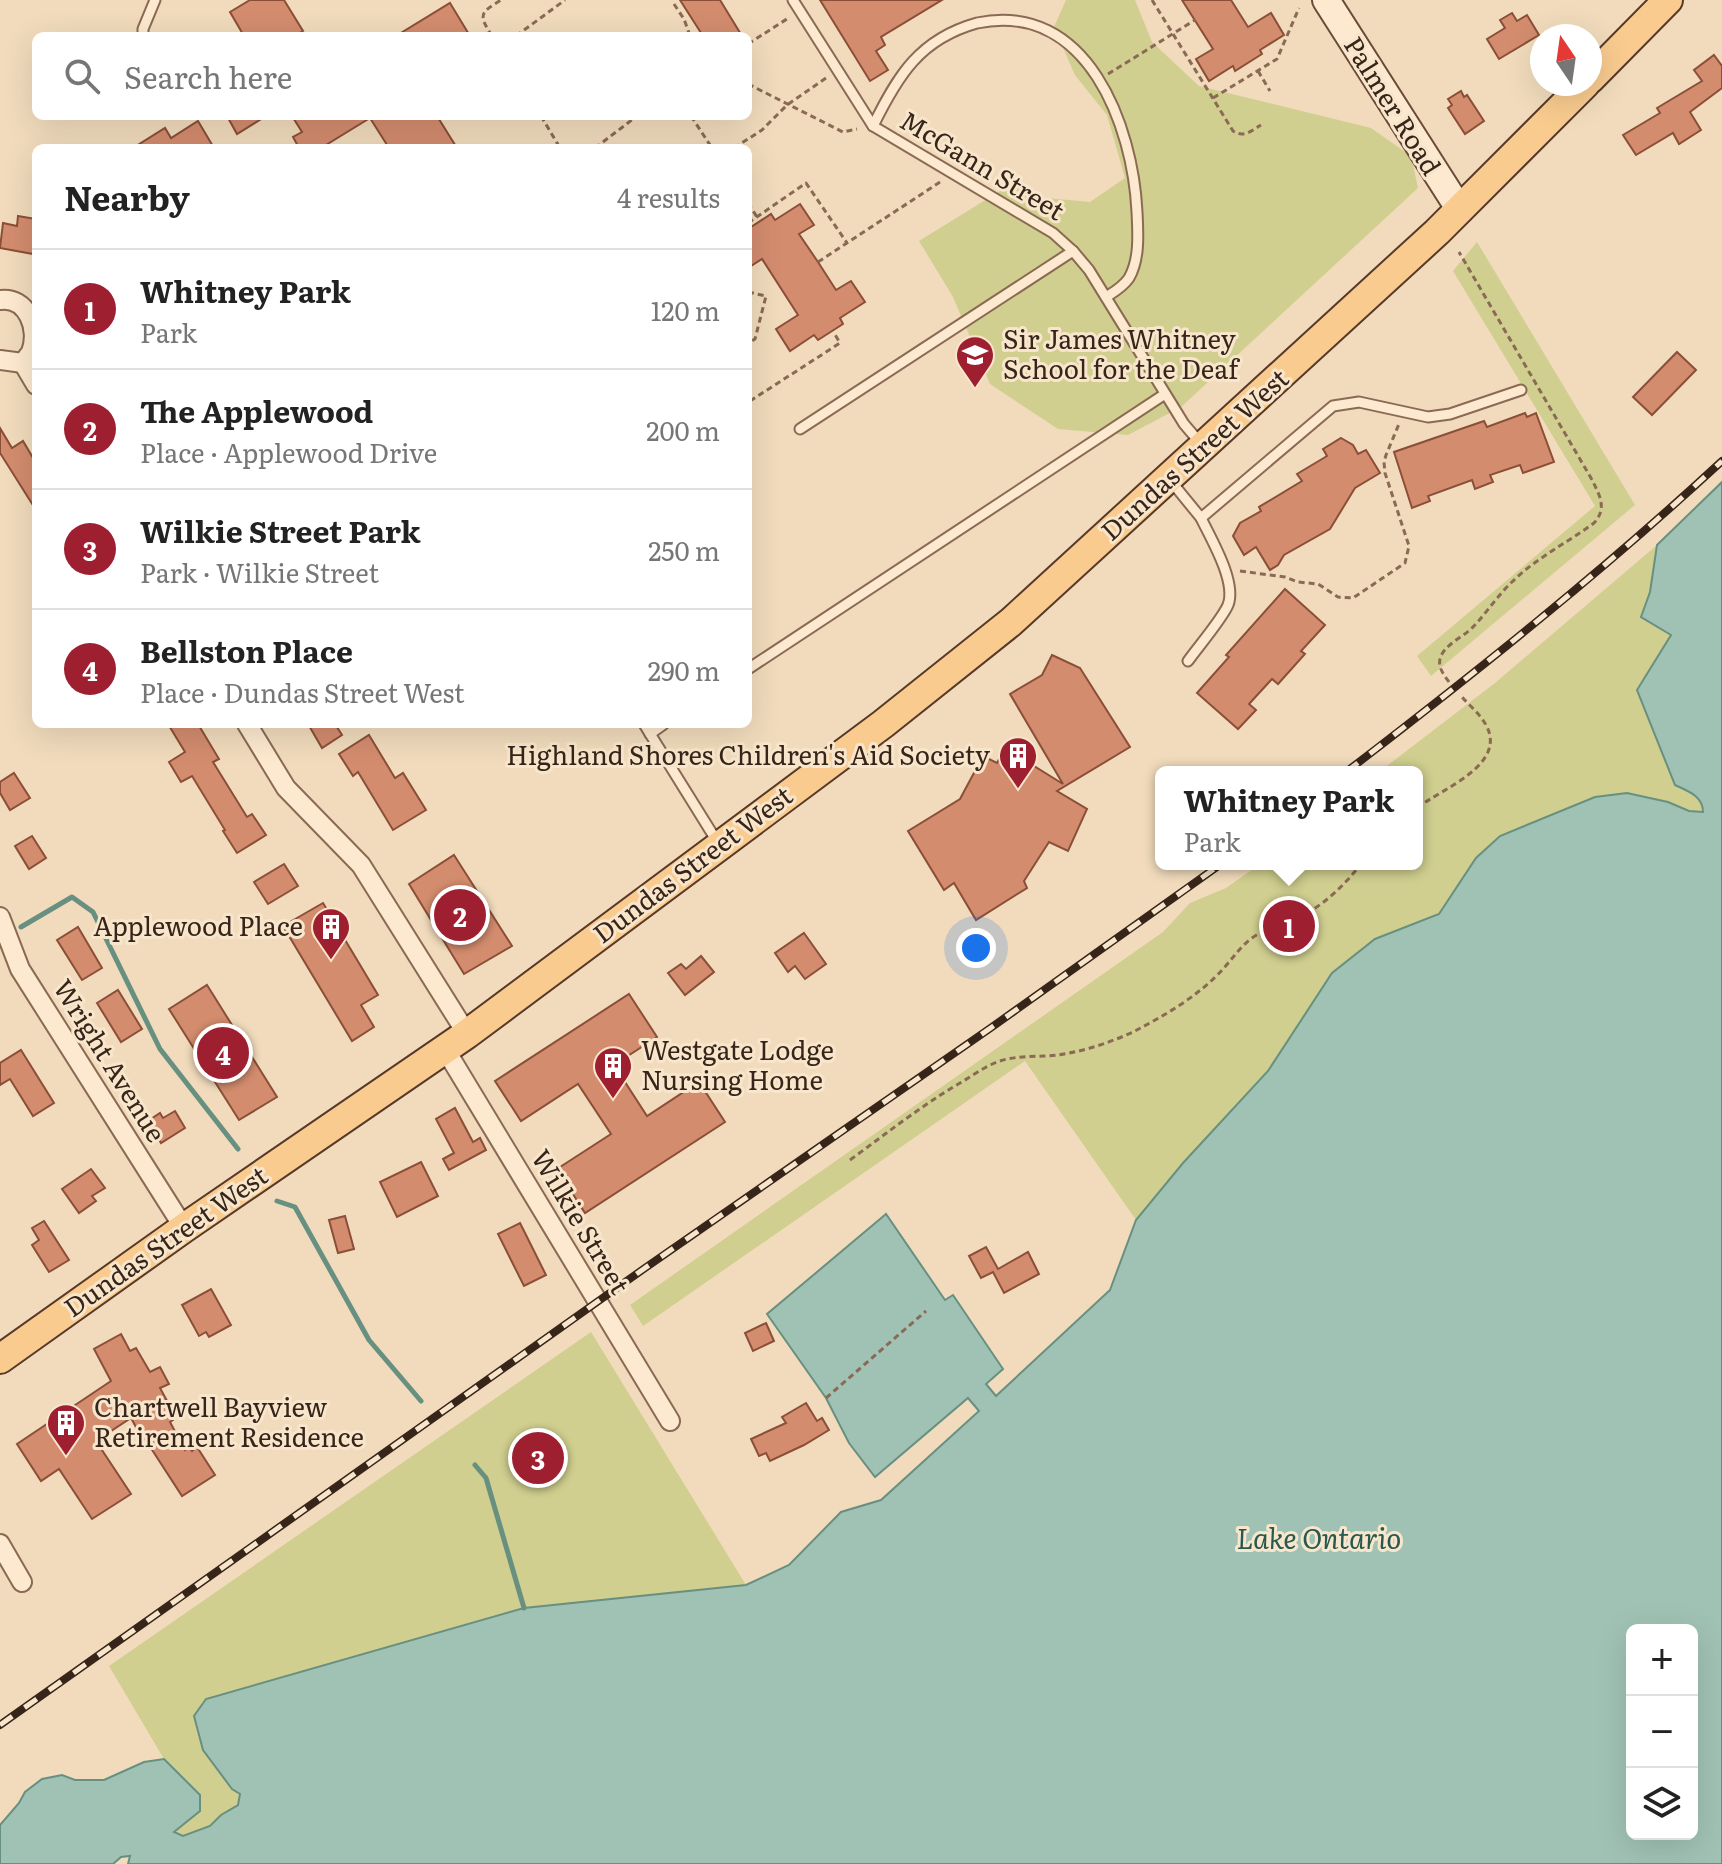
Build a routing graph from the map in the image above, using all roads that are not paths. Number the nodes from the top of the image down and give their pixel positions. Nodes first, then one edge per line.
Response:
1 (155, 0) edge
2 (793, 0) edge
3 (1326, 0) edge
4 (1668, 0) edge
5 (143, 32) edge
6 (1602, 67) edge
7 (1573, 96) edge
8 (873, 126) junction
9 (1460, 210) junction
10 (1073, 251) junction
11 (1106, 297) junction
12 (0, 300) edge
13 (32, 325) edge
14 (32, 346) edge
15 (0, 360) edge
16 (23, 363) junction
17 (32, 378) edge
18 (1521, 390) dead end
19 (1165, 394) junction
20 (800, 429) dead end
21 (1204, 448) junction
22 (1170, 479) junction
23 (1201, 518) junction
24 (1188, 661) dead end
25 (752, 666) edge
26 (249, 728) edge
27 (646, 728) edge
28 (658, 728) edge
29 (650, 734) junction
30 (719, 846) junction
31 (0, 917) edge
32 (456, 1042) junction
33 (184, 1228) junction
34 (0, 1359) edge
35 (670, 1421) dead end
36 (0, 1544) edge
37 (22, 1582) dead end

1 - 5 lane
2 - 8 lane, McGann Street
3 - 9 street, Palmer Road
4 - 6 main road
7 - 9 main road, Dundas Street West
8 - 10 lane, McGann Street
8 - 11 lane
9 - 21 main road, Dundas Street West
10 - 11 lane, McGann Street
10 - 20 lane
11 - 19 lane, McGann Street
12 - 13 street
14 - 16 street
15 - 16 street
16 - 17 street
18 - 23 lane
19 - 21 lane, McGann Street
19 - 25 lane
21 - 22 main road, Dundas Street West
22 - 23 lane
22 - 30 main road, Dundas Street West
23 - 24 lane
26 - 32 street, Wilkie Street
27 - 29 lane
28 - 29 lane
29 - 30 lane
30 - 32 main road, Dundas Street West
31 - 33 street, Wright Avenue
32 - 33 main road, Dundas Street West
32 - 35 street, Wilkie Street
33 - 34 main road, Dundas Street West
36 - 37 street

